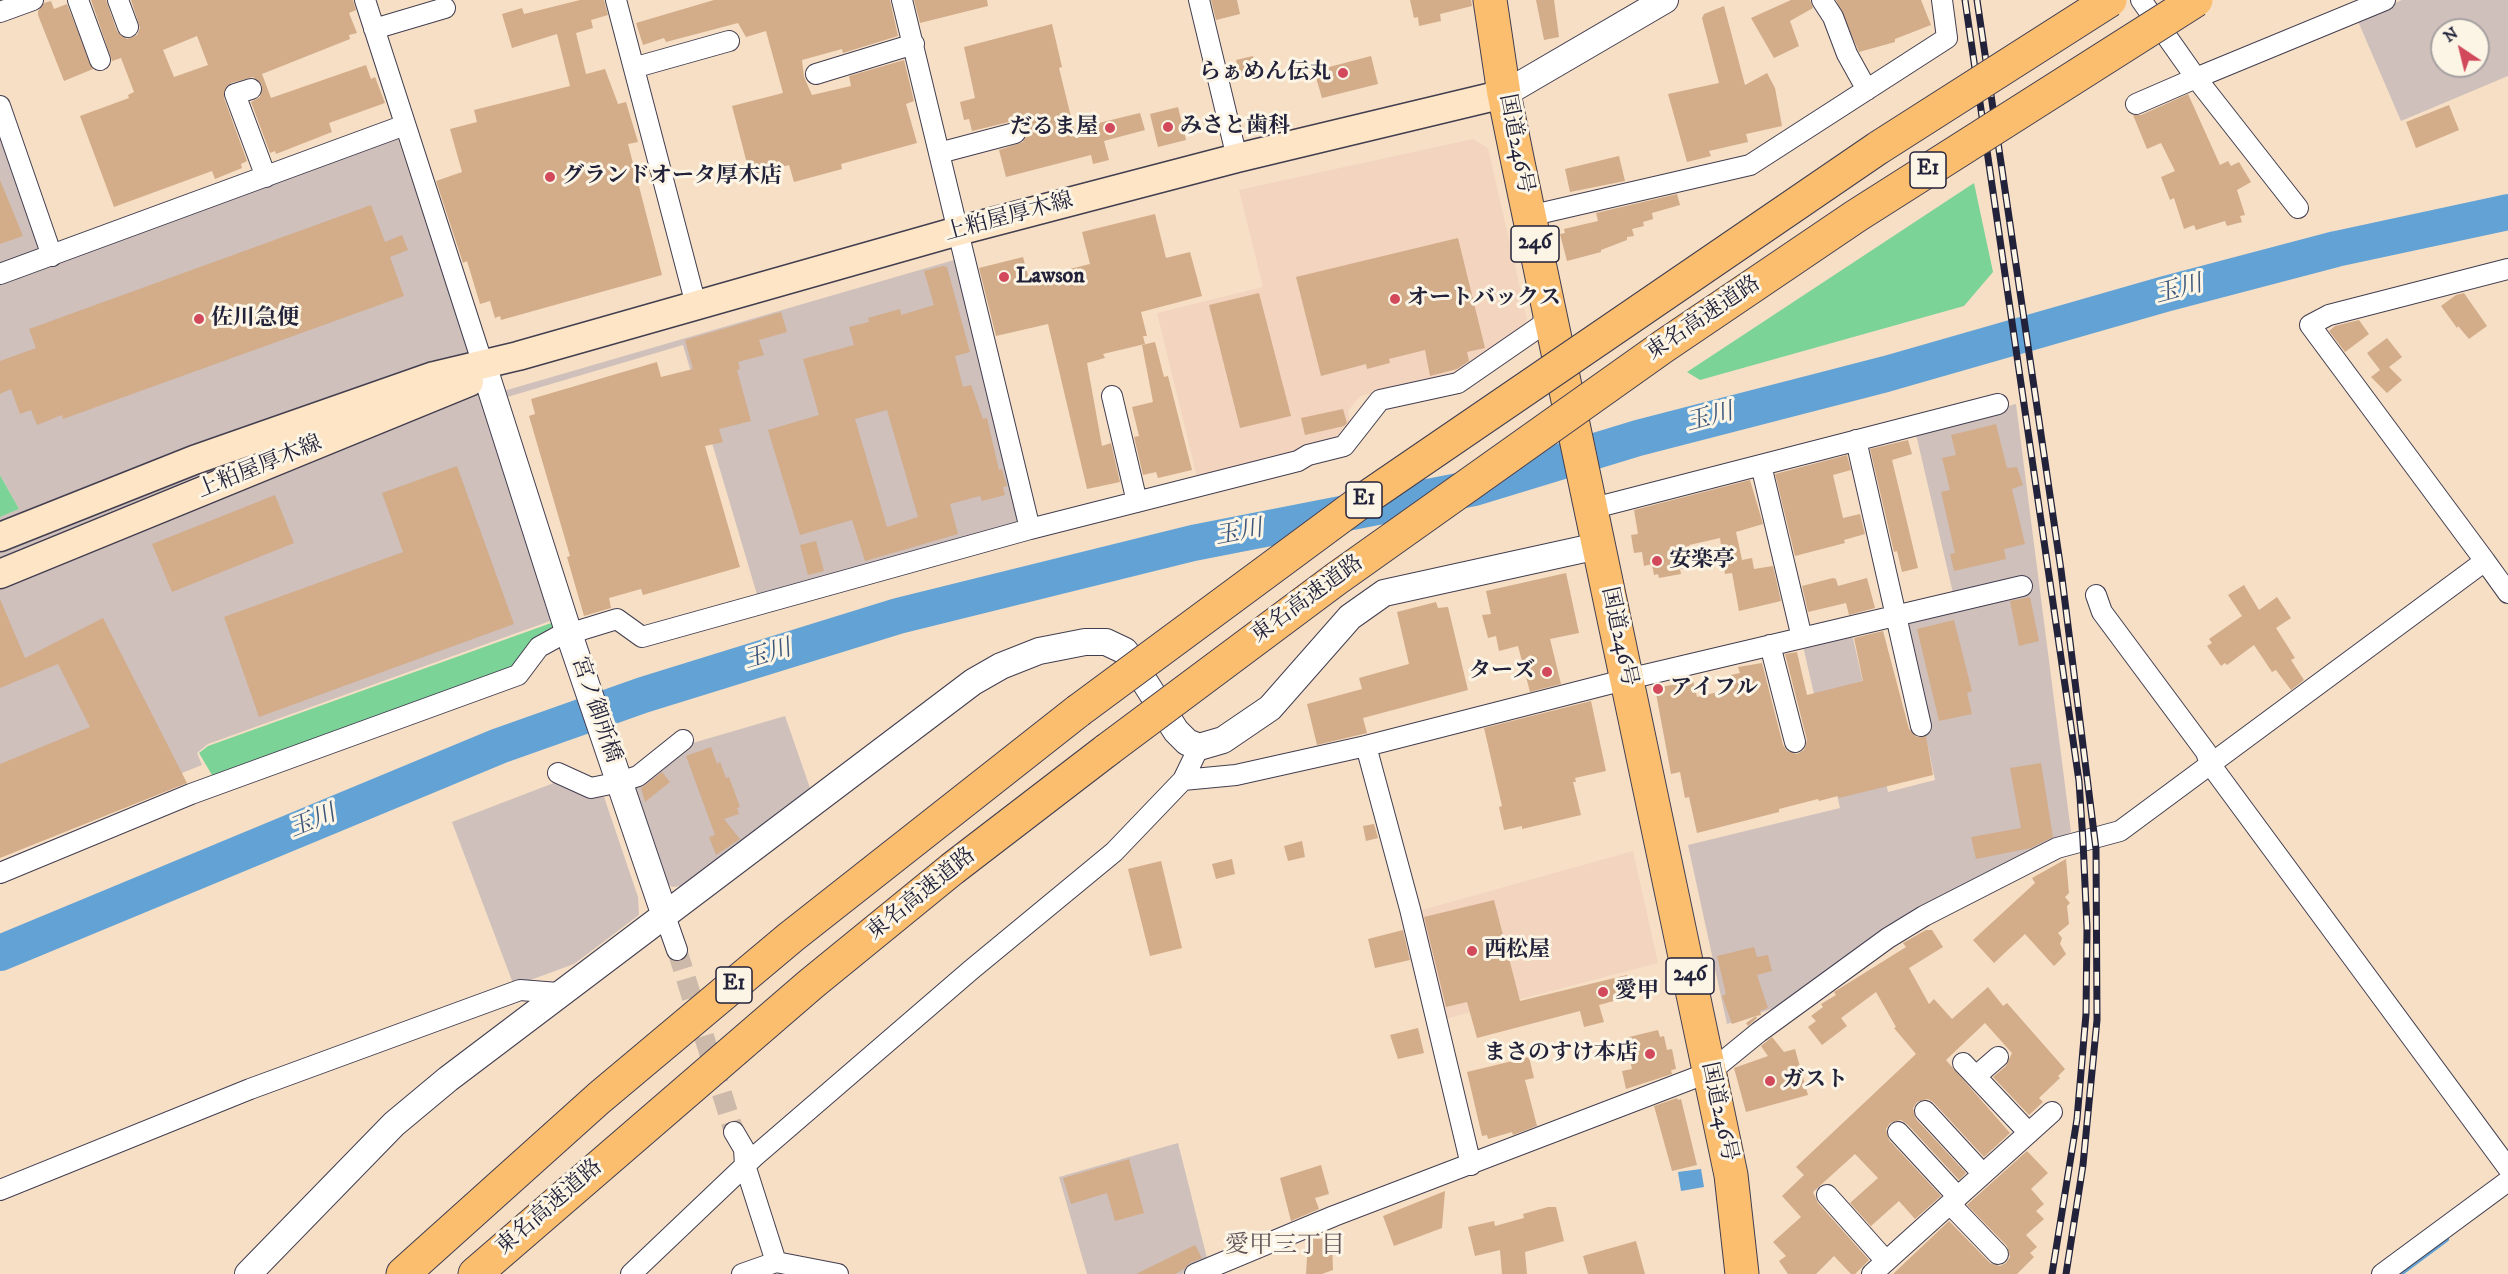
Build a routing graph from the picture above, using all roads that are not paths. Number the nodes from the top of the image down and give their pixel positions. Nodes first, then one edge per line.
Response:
1 (33, 0) edge
2 (78, 0) edge
3 (118, 0) edge
4 (365, 0) edge
5 (616, 0) edge
6 (902, 0) edge
7 (1199, 0) edge
8 (1490, 0) edge
9 (1665, 0) edge
10 (1822, 0) edge
11 (1942, 0) edge
12 (2110, 0) edge
13 (2141, 0) edge
14 (2196, 0) edge
15 (2385, 0) edge
16 (2350, 7) edge
17 (445, 8) dead end
18 (0, 12) edge
19 (128, 27) dead end
20 (374, 29) junction
21 (729, 41) dead end
22 (914, 44) junction
23 (100, 60) dead end
24 (633, 64) junction
25 (816, 74) dead end
26 (2196, 78) junction
27 (250, 89) dead end
28 (1867, 90) junction
29 (1504, 94) junction
30 (2136, 104) dead end
31 (0, 106) edge
32 (405, 125) junction
33 (1015, 133) dead end
34 (939, 153) junction
35 (1237, 158) junction
36 (266, 177) junction
37 (2298, 208) dead end
38 (1529, 216) junction
39 (958, 231) junction
40 (52, 256) junction
41 (2508, 269) edge
42 (0, 274) edge
43 (1547, 304) junction
44 (696, 305) junction
45 (485, 369) junction
46 (1113, 396) dead end
47 (1998, 404) dead end
48 (1856, 440) junction
49 (1761, 465) junction
50 (1137, 502) junction
51 (1589, 503) junction
52 (1030, 529) junction
53 (0, 537) edge
54 (1598, 546) junction
55 (2485, 561) junction
56 (0, 574) edge
57 (2022, 586) dead end
58 (2508, 593) edge
59 (2096, 595) dead end
60 (1897, 615) junction
61 (1802, 638) junction
62 (571, 642) junction
63 (1770, 645) junction
64 (1628, 680) junction
65 (1916, 717) dead end
66 (683, 740) dead end
67 (1795, 742) dead end
68 (1366, 746) junction
69 (1198, 747) junction
70 (2210, 764) junction
71 (558, 773) dead end
72 (619, 778) junction
73 (1183, 780) junction
74 (0, 873) edge
75 (665, 916) junction
76 (677, 950) tunnel mouth
77 (558, 993) junction
78 (1998, 1057) dead end
79 (1710, 1072) junction
80 (1925, 1111) dead end
81 (2052, 1112) dead end
82 (734, 1132) tunnel mouth
83 (1898, 1132) dead end
84 (2029, 1133) junction
85 (745, 1165) junction
86 (1471, 1165) junction
87 (2508, 1168) edge
88 (1983, 1174) junction
89 (2508, 1181) edge
90 (0, 1190) edge
91 (1827, 1195) dead end
92 (1954, 1201) junction
93 (1994, 1244) dead end
94 (776, 1262) junction
95 (1879, 1268) edge
96 (248, 1274) edge
97 (403, 1274) edge
98 (475, 1274) edge
99 (631, 1274) edge
100 (742, 1274) edge
101 (838, 1274) edge
102 (1195, 1274) edge
103 (1742, 1274) edge
104 (2382, 1274) edge

1 - 18 street
2 - 23 street
3 - 19 street
4 - 20 street
5 - 24 street
6 - 22 street
7 - 35 street
8 - 29 highway, 国道246号 / 246
9 - 29 street
10 - 28 street
11 - 28 street
12 - 97 highway, 東名高速道路 / E1, bridge
13 - 26 street
14 - 98 highway, 東名高速道路 / E1, bridge
15 - 16 street
16 - 26 street
17 - 20 street
20 - 32 street
21 - 24 street
22 - 25 street
22 - 34 street
24 - 44 street
26 - 30 street
26 - 37 street
27 - 36 street
28 - 38 street
29 - 35 main road, 上粕屋厚木線
29 - 38 highway, 国道246号 / 246
31 - 40 street
32 - 36 street
32 - 45 street
33 - 34 street
34 - 39 street
35 - 39 main road, 上粕屋厚木線
36 - 40 street
38 - 43 highway, 国道246号 / 246
39 - 44 main road, 上粕屋厚木線
39 - 52 street
40 - 42 street
41 - 55 street
43 - 50 street
43 - 51 highway, 国道246号 / 246
44 - 45 main road, 上粕屋厚木線
45 - 53 main road, 上粕屋厚木線
45 - 56 main road, 上粕屋厚木線
45 - 62 street, 宮ノ御所橋
46 - 50 street
47 - 48 street
48 - 49 street
48 - 60 street
49 - 51 street
49 - 61 street
50 - 52 street
51 - 54 highway, 国道246号 / 246
52 - 62 street
54 - 64 highway, 国道246号 / 246
54 - 69 street
55 - 58 street
55 - 70 street
57 - 60 street
59 - 70 street
60 - 61 street
60 - 65 street
61 - 63 street
62 - 72 street, 宮ノ御所橋
62 - 74 street
63 - 64 street
63 - 67 street
64 - 68 street
64 - 79 highway, 国道246号 / 246
66 - 72 street
68 - 73 street
68 - 86 street
69 - 73 street
69 - 75 street
70 - 79 street
70 - 87 street
71 - 72 street
72 - 75 street, 宮ノ御所橋
73 - 85 street
75 - 76 street
75 - 77 street
77 - 90 street
77 - 96 street
78 - 84 street
79 - 86 street
79 - 103 highway, 国道246号 / 246
80 - 88 street
81 - 84 street
82 - 85 street
83 - 92 street
84 - 88 street
85 - 94 street
85 - 99 street
86 - 102 street
88 - 92 street
89 - 104 street
91 - 95 street
92 - 93 street
92 - 95 street
94 - 100 street
94 - 101 street

